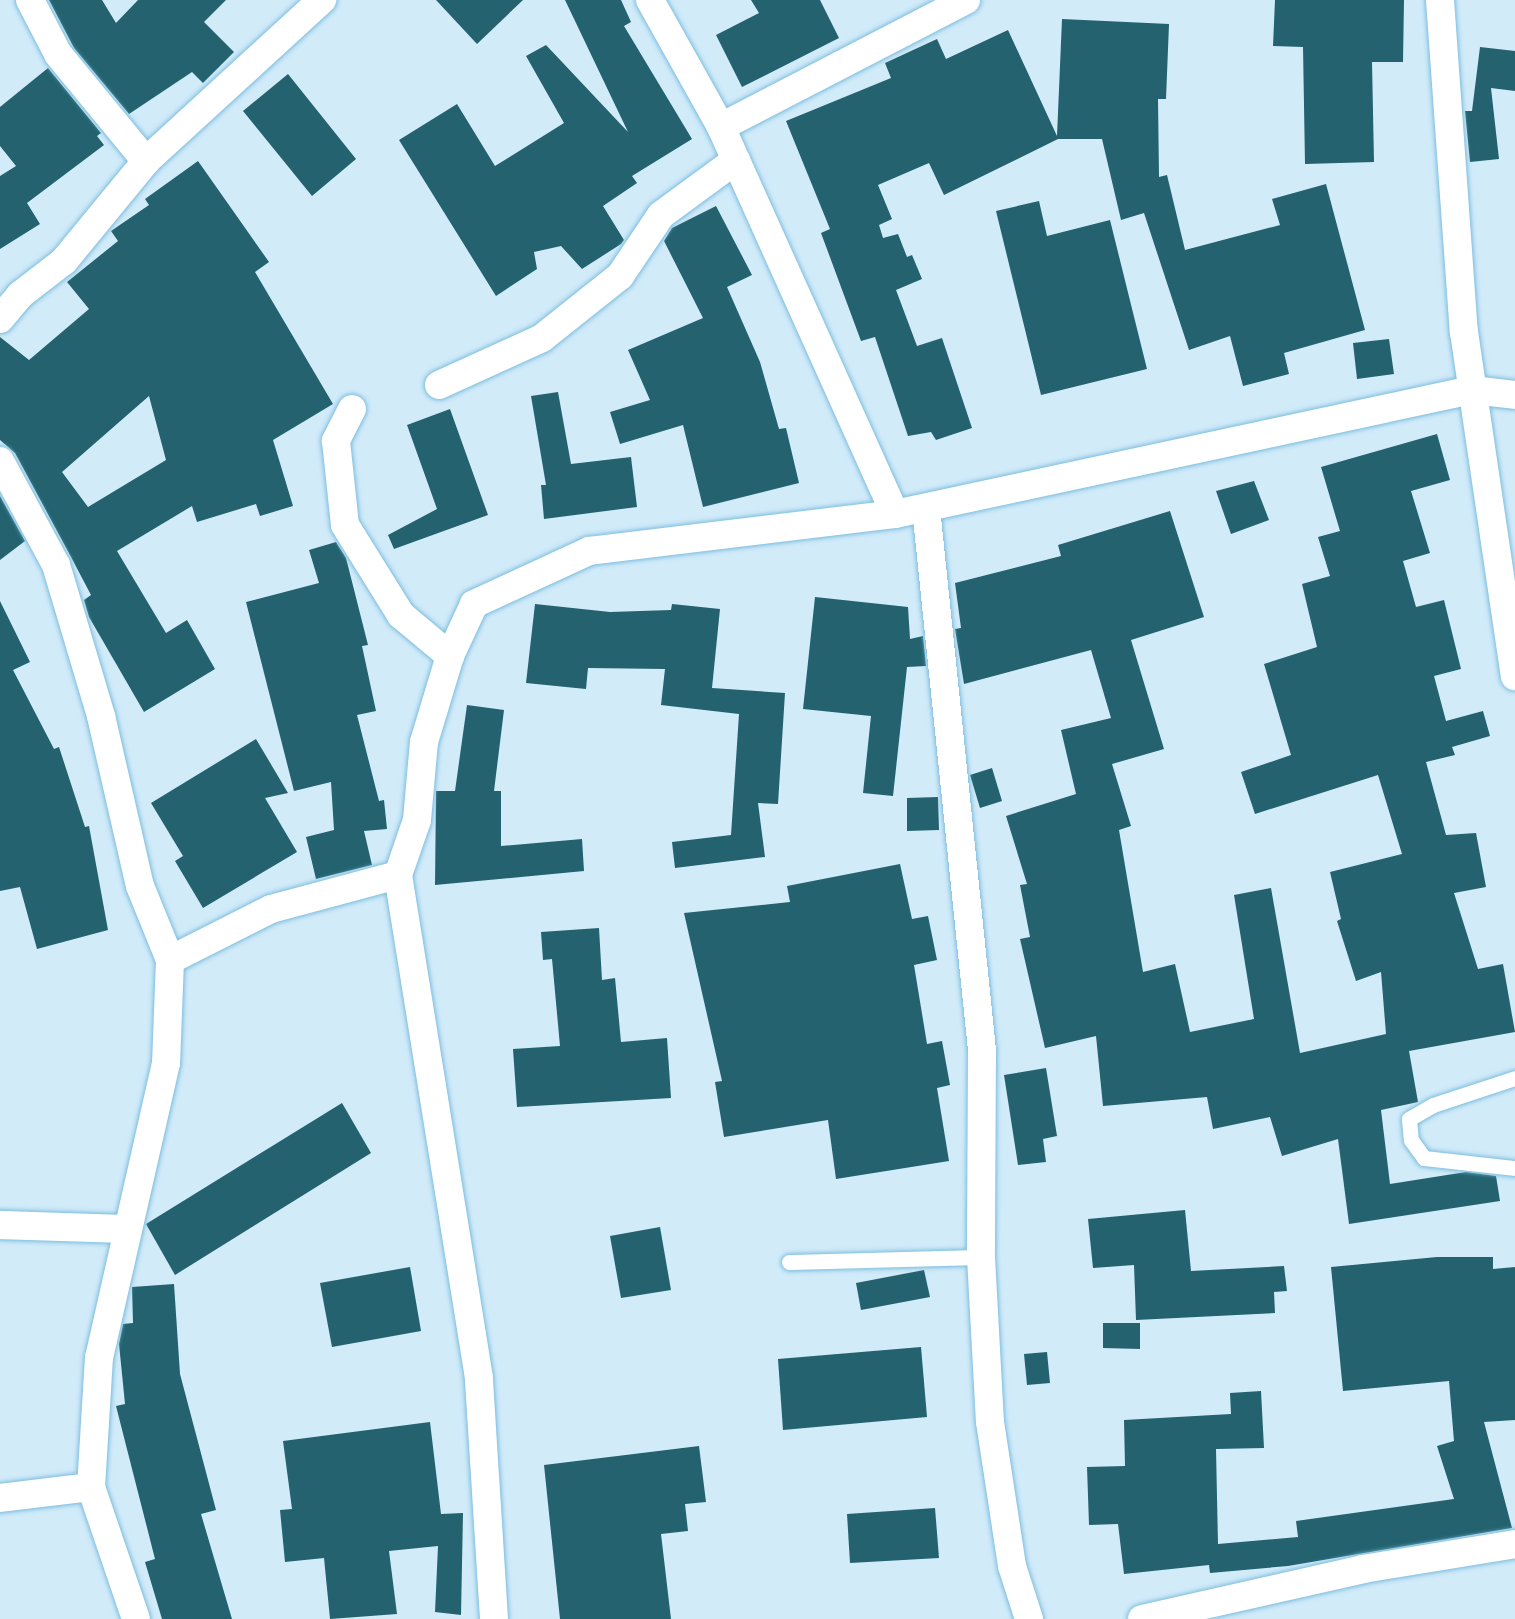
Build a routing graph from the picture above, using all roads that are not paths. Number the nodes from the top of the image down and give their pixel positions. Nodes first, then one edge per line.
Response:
1 (30, 0) edge
2 (322, 0) edge
3 (650, 0) edge
4 (966, 0) edge
5 (1440, 0) edge
6 (721, 128) junction
7 (736, 160) junction
8 (146, 161) junction
9 (0, 319) edge
10 (439, 385) dead end
11 (1472, 390) junction
12 (1515, 395) edge
13 (352, 409) dead end
14 (0, 461) edge
15 (926, 508) junction
16 (895, 514) junction
17 (450, 656) junction
18 (1515, 676) edge
19 (398, 875) junction
20 (170, 960) junction
21 (1515, 1078) edge
22 (1515, 1168) edge
23 (0, 1225) edge
24 (127, 1229) junction
25 (981, 1257) junction
26 (789, 1262) dead end
27 (91, 1487) junction
28 (0, 1498) edge
29 (1515, 1544) edge
30 (136, 1619) edge
31 (494, 1619) edge
32 (1029, 1619) edge
33 (1142, 1619) edge

1 - 8 street
2 - 8 street
3 - 6 street
4 - 6 street
5 - 11 street
6 - 7 street
7 - 10 street
7 - 16 street
8 - 9 street
11 - 12 street
11 - 15 street
11 - 18 street
13 - 17 street
14 - 20 street
15 - 16 street
15 - 25 street
16 - 17 street
17 - 19 street
19 - 20 street
19 - 31 street
20 - 24 street
21 - 22 lane
23 - 24 street
24 - 27 street
25 - 26 lane
25 - 32 street
27 - 28 street
27 - 30 street
29 - 33 street

